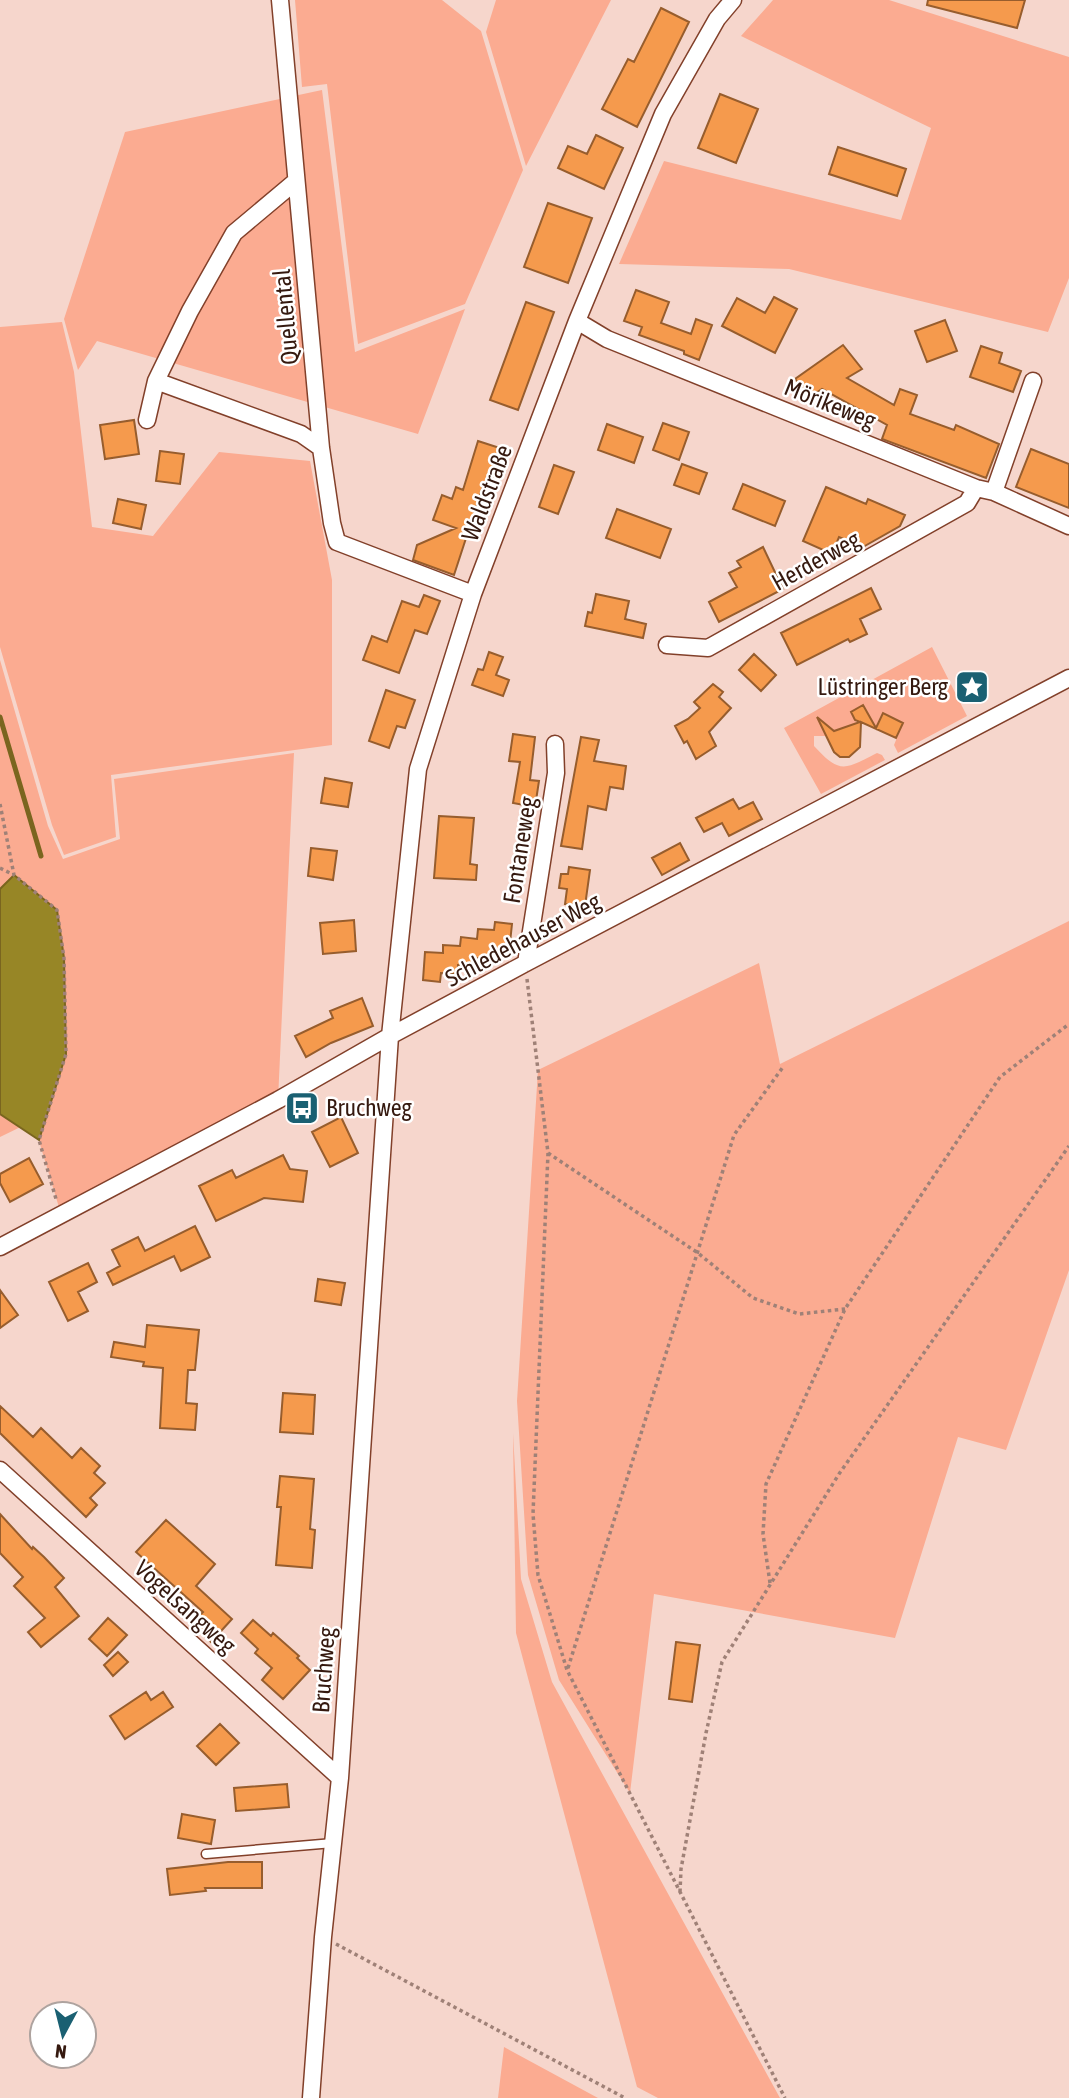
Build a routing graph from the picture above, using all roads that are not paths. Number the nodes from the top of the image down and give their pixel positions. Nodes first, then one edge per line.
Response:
1 (280, 0) edge
2 (733, 0) edge
3 (296, 181) junction
4 (577, 321) junction
5 (156, 381) junction
6 (1033, 381) dead end
7 (147, 420) dead end
8 (321, 448) junction
9 (976, 488) junction
10 (994, 492) junction
11 (1069, 526) edge
12 (473, 594) junction
13 (667, 645) dead end
14 (1069, 678) edge
15 (555, 744) dead end
16 (526, 963) junction
17 (390, 1035) junction
18 (0, 1247) edge
19 (0, 1470) edge
20 (340, 1778) junction
21 (333, 1843) junction
22 (206, 1854) dead end
23 (311, 2098) edge

1 - 3 street, Quellental
2 - 4 street, Waldstraße
3 - 5 street
3 - 8 street, Quellental
4 - 9 street, Mörikeweg
4 - 12 street, Waldstraße
5 - 7 street
5 - 8 street
6 - 10 street
8 - 12 street, Quellental
9 - 10 street, Mörikeweg
9 - 13 street, Herderweg
10 - 11 street, Mörikeweg
12 - 17 street, Waldstraße
14 - 16 street, Schledehauser Weg
15 - 16 street, Fontaneweg
16 - 17 street, Schledehauser Weg
17 - 18 street, Schledehauser Weg
17 - 20 street, Bruchweg
19 - 20 street, Vogelsangweg
20 - 21 street, Bruchweg
21 - 22 lane
21 - 23 street, Bruchweg

